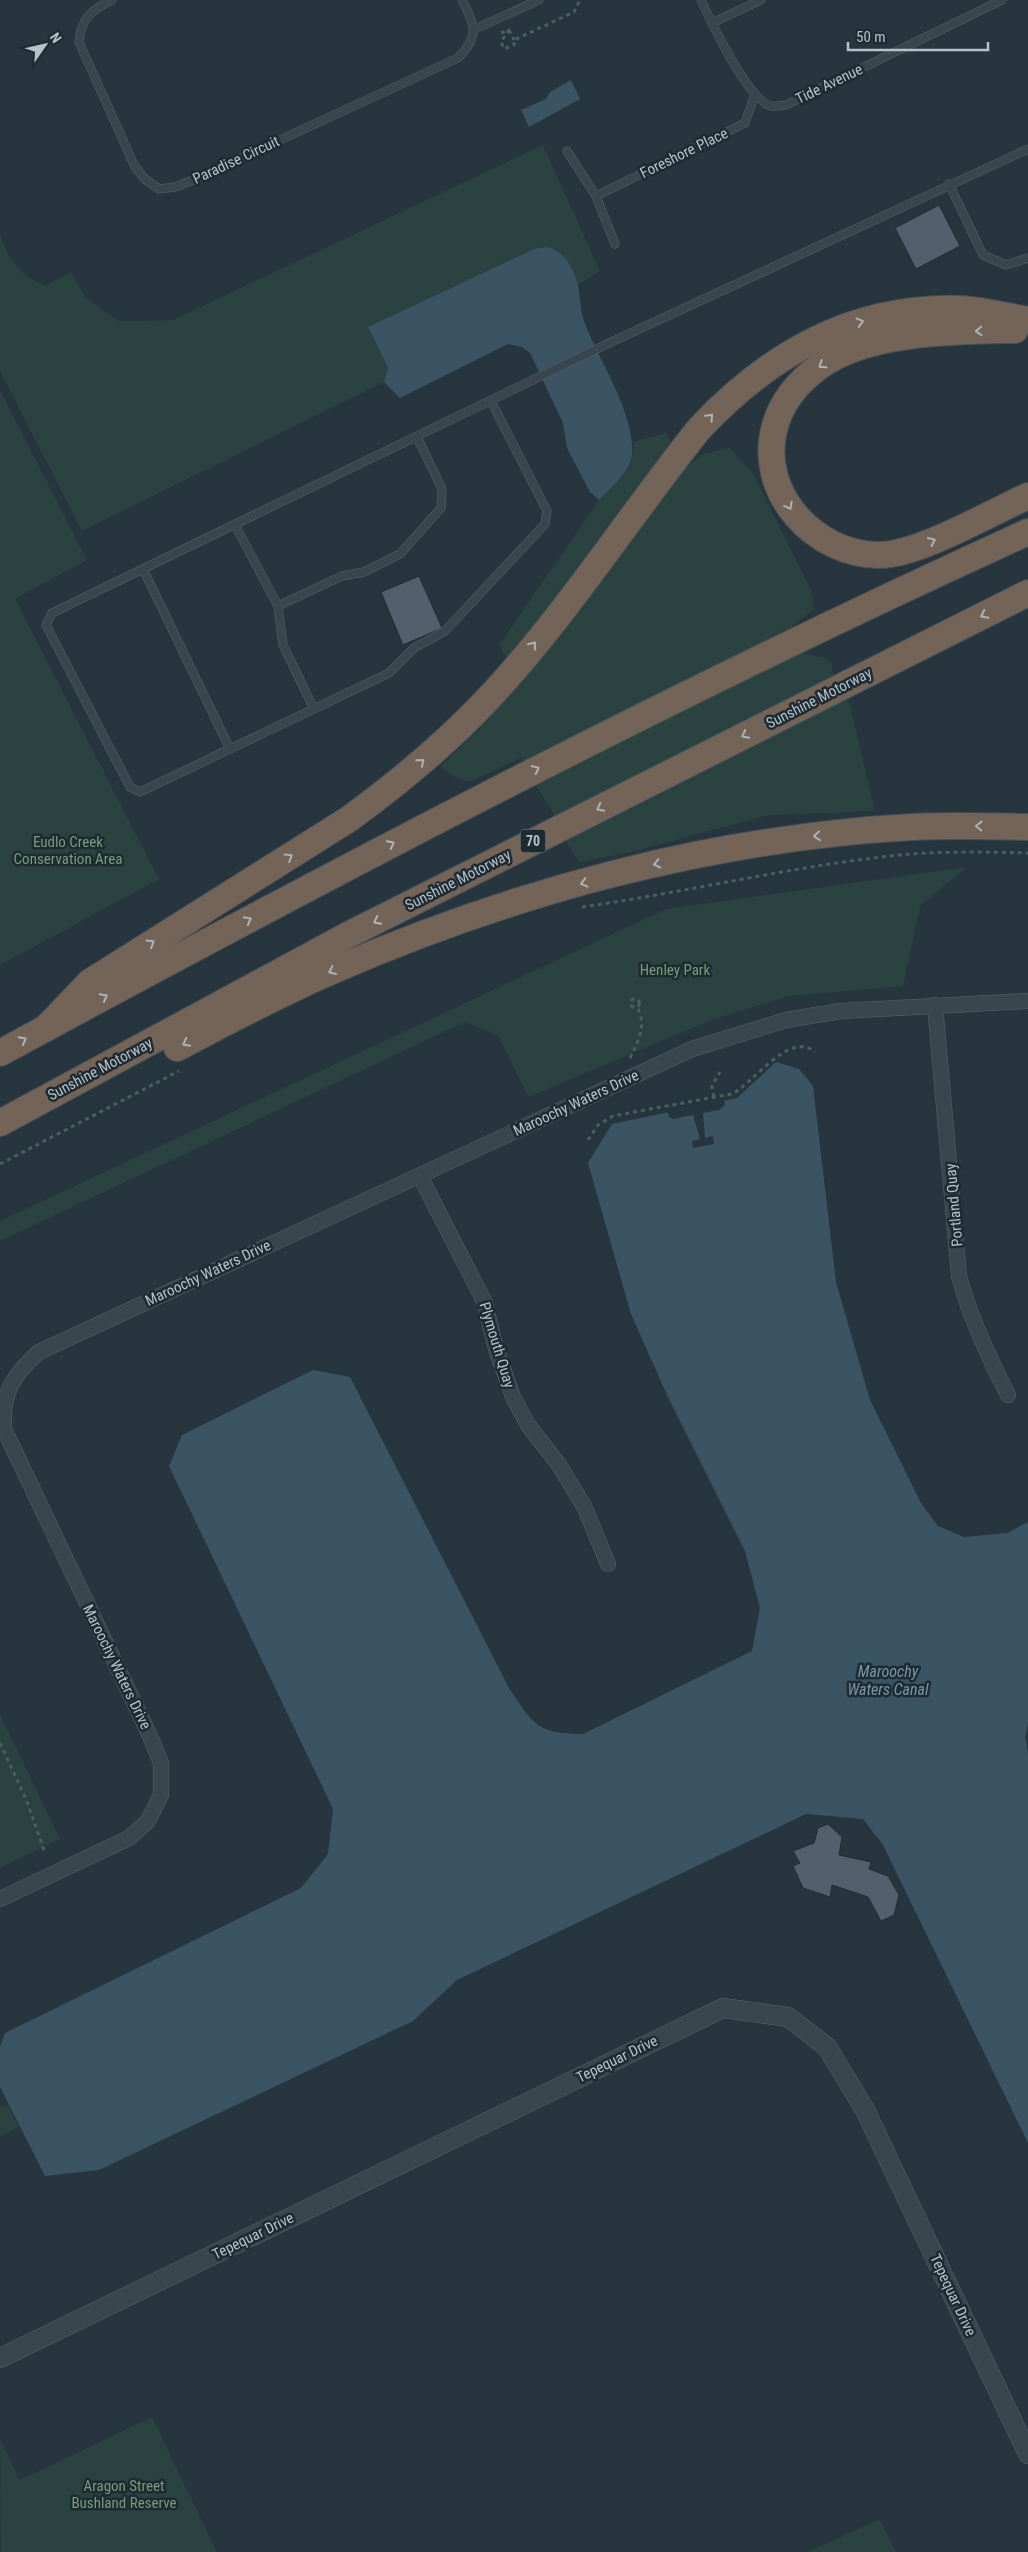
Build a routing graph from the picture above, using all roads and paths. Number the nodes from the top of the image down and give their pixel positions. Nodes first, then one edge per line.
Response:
1 (112, 0) edge
2 (462, 0) edge
3 (539, 0) edge
4 (580, 0) edge
5 (702, 0) edge
6 (761, 0) edge
7 (1002, 0) edge
8 (712, 24) junction
9 (474, 29) junction
10 (509, 30) junction
11 (514, 40) junction
12 (470, 46) junction
13 (755, 94) junction
14 (1028, 148) edge
15 (567, 151) dead end
16 (949, 184) junction
17 (596, 196) junction
18 (615, 244) dead end
19 (1028, 258) edge
20 (1028, 320) edge
21 (1028, 329) edge
22 (491, 401) junction
23 (417, 437) junction
24 (1028, 496) edge
25 (235, 525) junction
26 (1028, 532) edge
27 (143, 569) junction
28 (1028, 594) edge
29 (278, 606) junction
30 (314, 709) junction
31 (230, 749) junction
32 (1028, 827) edge
33 (1028, 852) edge
34 (580, 908) dead end
35 (1028, 1001) edge
36 (935, 1005) junction
37 (636, 1006) dead end
38 (46, 1028) junction
39 (815, 1052) dead end
40 (0, 1053) edge
41 (630, 1058) dead end
42 (186, 1068) dead end
43 (720, 1072) dead end
44 (714, 1098) junction
45 (44, 1100) junction
46 (0, 1122) edge
47 (588, 1140) dead end
48 (0, 1164) edge
49 (420, 1176) junction
50 (1008, 1395) dead end
51 (608, 1564) dead end
52 (0, 1743) edge
53 (45, 1853) dead end
54 (0, 1899) edge
55 (0, 2358) edge
56 (1028, 2454) edge

1 - 12 lane, Paradise Circuit
2 - 9 lane
3 - 9 lane
4 - 11 path
5 - 8 lane, Tide Avenue
6 - 8 lane
7 - 13 lane, Tide Avenue
8 - 13 lane, Tide Avenue
9 - 12 lane
10 - 11 path
10 - 11 path
10 - 12 path
13 - 17 lane, Foreshore Place
14 - 16 lane
15 - 17 lane
16 - 19 lane
16 - 22 lane
17 - 18 lane
38 -> 20 highway
21 -> 24 highway
22 - 23 lane
22 - 30 lane
23 - 25 lane
23 - 29 lane
25 - 27 lane
25 - 29 lane
38 -> 26 highway
27 - 31 lane
27 - 31 lane
28 -> 45 highway, Sunshine Motorway / 70
29 - 30 lane
30 - 31 lane
32 -> 45 highway
33 - 34 path
35 - 36 street, Maroochy Waters Drive
36 - 49 street, Maroochy Waters Drive
36 - 50 street, Portland Quay
37 - 41 path
40 -> 38 highway
39 - 44 path
42 - 48 path
43 - 44 path
44 - 47 path
45 - 46 highway, Sunshine Motorway / 70
49 - 51 street, Plymouth Quay
49 - 54 street, Maroochy Waters Drive
52 - 53 path
55 - 56 street, Tepequar Drive

